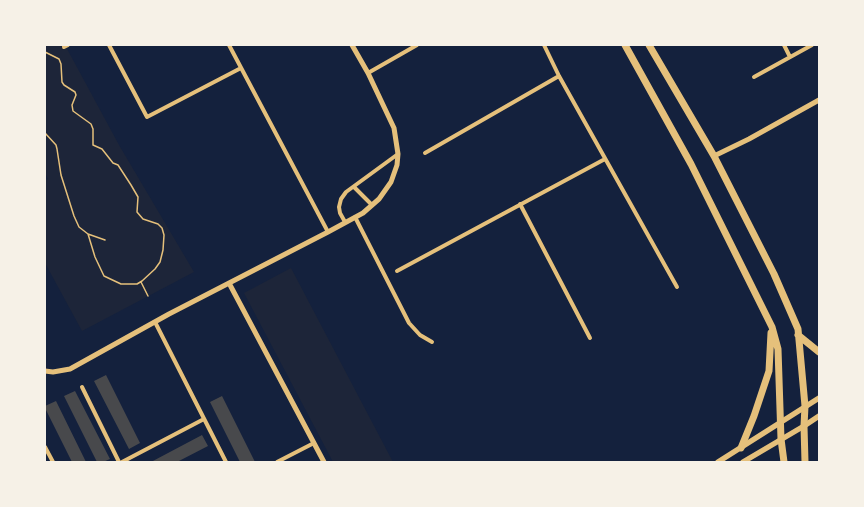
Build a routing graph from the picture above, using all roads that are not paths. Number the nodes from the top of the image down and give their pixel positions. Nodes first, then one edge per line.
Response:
1 (109, 45) edge
2 (229, 45) edge
3 (352, 45) edge
4 (417, 45) edge
5 (544, 45) edge
6 (625, 45) edge
7 (649, 45) edge
8 (784, 45) edge
9 (812, 45) edge
10 (790, 57) junction
11 (241, 68) junction
12 (368, 73) junction
13 (559, 76) junction
14 (754, 77) dead end
15 (819, 100) edge
16 (425, 153) dead end
17 (398, 154) junction
18 (714, 156) junction
19 (605, 159) junction
20 (354, 187) junction
21 (520, 204) junction
22 (372, 205) junction
23 (355, 217) junction
24 (345, 222) junction
25 (328, 232) junction
26 (397, 271) dead end
27 (229, 283) junction
28 (677, 287) dead end
29 (155, 322) junction
30 (772, 327) junction
31 (798, 335) junction
32 (590, 338) dead end
33 (432, 342) dead end
34 (819, 352) edge
35 (45, 371) edge
36 (82, 387) dead end
37 (819, 398) edge
38 (805, 406) junction
39 (819, 416) edge
40 (204, 419) junction
41 (781, 422) junction
42 (804, 426) junction
43 (781, 439) junction
44 (314, 443) junction
45 (45, 447) edge
46 (741, 448) junction
47 (53, 462) edge
48 (119, 462) edge
49 (122, 462) edge
50 (226, 462) edge
51 (277, 462) edge
52 (324, 462) edge
53 (718, 462) edge
54 (743, 462) edge
55 (784, 462) edge
56 (805, 462) edge

1 - 11 street
2 - 11 street
3 - 12 street
4 - 12 street
5 - 13 street
6 - 30 highway
7 - 18 highway
8 - 10 street
9 - 10 street
10 - 14 street
11 - 25 street
12 - 17 street
13 - 16 street
13 - 19 street
15 - 18 street
17 - 20 street
17 - 22 street
18 - 31 highway
19 - 21 street
19 - 28 street
20 - 22 street
20 - 24 street
21 - 26 street
21 - 32 street
22 - 23 street
23 - 24 street
23 - 33 street
24 - 25 street
25 - 27 street
27 - 29 street
27 - 44 street
29 - 35 street
29 - 40 street
30 - 41 highway
30 - 46 highway
31 - 34 highway
31 - 38 highway
36 - 48 street
37 - 38 main road
38 - 41 main road
38 - 42 highway
39 - 42 main road
40 - 49 street
40 - 50 street
41 - 43 highway
41 - 46 main road
42 - 43 main road
42 - 56 highway
43 - 54 main road
43 - 55 highway
44 - 51 street
44 - 52 street
45 - 47 street
46 - 53 main road

